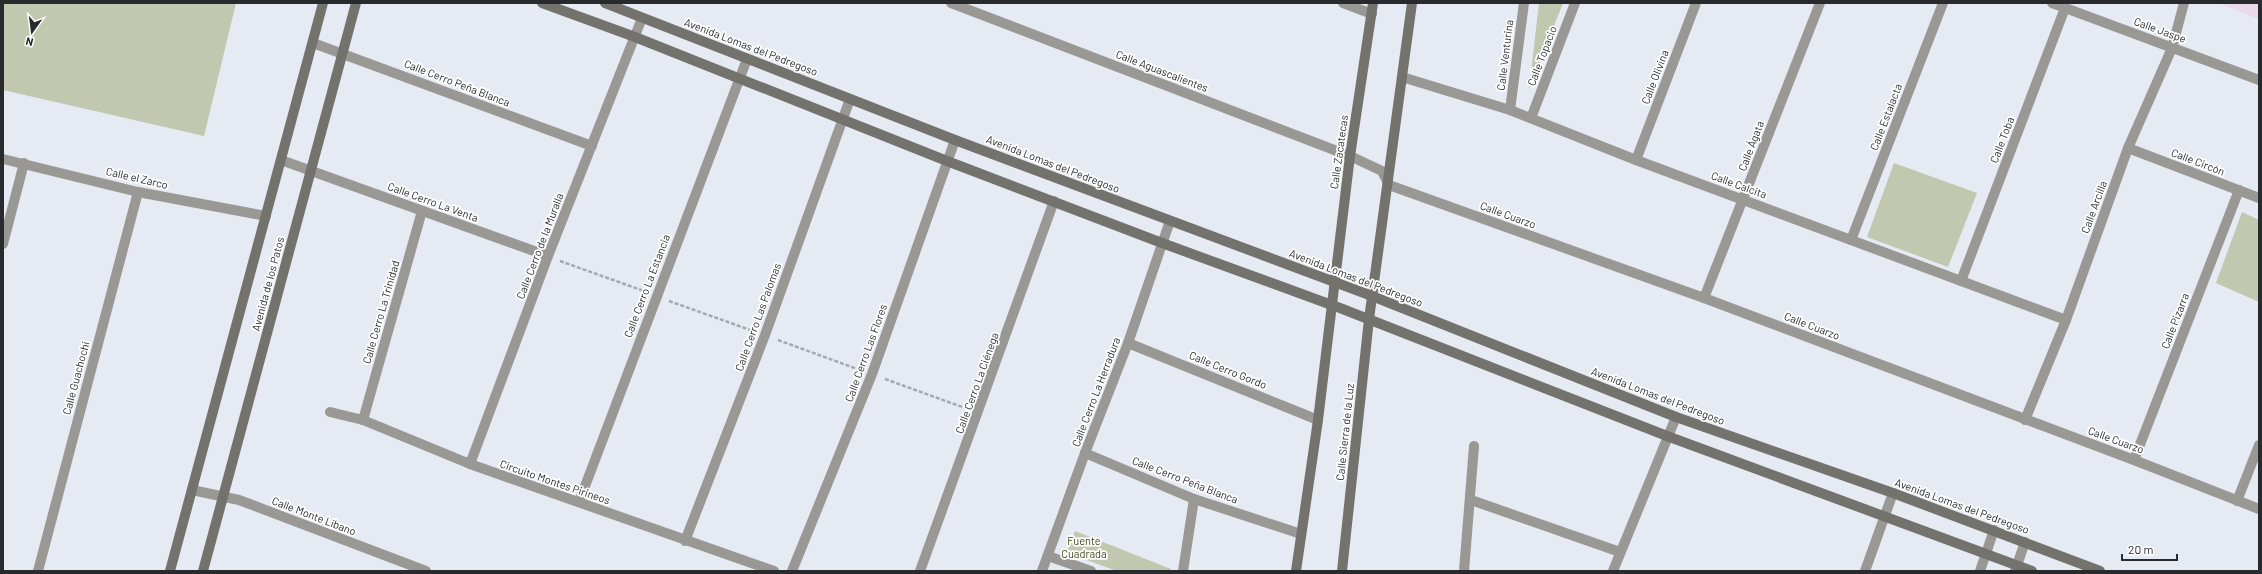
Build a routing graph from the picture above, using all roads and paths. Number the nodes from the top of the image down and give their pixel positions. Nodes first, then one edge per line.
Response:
1 (323, 3) edge
2 (356, 3) edge
3 (542, 3) edge
4 (605, 3) edge
5 (951, 3) edge
6 (1343, 3) edge
7 (1373, 3) edge
8 (1412, 3) edge
9 (1524, 3) edge
10 (1575, 3) edge
11 (1696, 3) edge
12 (1820, 3) edge
13 (1943, 3) edge
14 (2052, 3) edge
15 (2184, 3) edge
16 (2065, 8) junction
17 (1372, 14) junction
18 (642, 18) junction
19 (635, 37) junction
20 (313, 43) junction
21 (2172, 48) junction
22 (343, 53) junction
23 (747, 59) junction
24 (1402, 77) junction
25 (739, 78) junction
26 (2259, 80) edge
27 (850, 99) junction
28 (1510, 110) junction
29 (1531, 118) junction
30 (843, 120) junction
31 (955, 140) junction
32 (592, 146) junction
33 (2128, 148) junction
34 (1350, 156) junction
35 (3, 159) edge
36 (281, 160) junction
37 (1636, 160) junction
38 (947, 161) junction
39 (24, 163) junction
40 (311, 171) junction
41 (1389, 186) junction
42 (2239, 190) junction
43 (138, 192) junction
44 (2259, 198) edge
45 (1743, 200) junction
46 (1054, 201) junction
47 (422, 211) junction
48 (266, 216) junction
49 (1170, 221) junction
50 (1851, 240) junction
51 (1162, 243) junction
52 (3, 244) edge
53 (548, 256) junction
54 (1961, 281) junction
55 (1334, 283) junction
56 (1372, 296) junction
57 (1704, 298) junction
58 (1336, 306) junction
59 (1369, 319) junction
60 (2066, 320) junction
61 (1128, 343) junction
62 (330, 412) dead end
63 (1676, 417) junction
64 (363, 420) junction
65 (1318, 420) junction
66 (2025, 420) junction
67 (1667, 436) junction
68 (2259, 445) edge
69 (1474, 446) dead end
70 (1085, 453) junction
71 (2134, 460) junction
72 (470, 464) junction
73 (192, 490) junction
74 (1893, 493) junction
75 (223, 497) junction
76 (1194, 499) junction
77 (1471, 500) junction
78 (2237, 501) junction
79 (579, 502) junction
80 (2259, 509) edge
81 (1884, 517) junction
82 (1994, 530) junction
83 (1301, 534) junction
84 (685, 541) junction
85 (2025, 542) junction
86 (1620, 552) junction
87 (1986, 554) junction
88 (1048, 556) junction
89 (2016, 568) edge
90 (38, 571) edge
91 (170, 571) edge
92 (203, 571) edge
93 (426, 571) edge
94 (774, 571) edge
95 (792, 571) edge
96 (920, 571) edge
97 (1042, 571) edge
98 (1091, 571) edge
99 (1183, 571) edge
100 (1296, 571) edge
101 (1342, 571) edge
102 (1464, 571) edge
103 (1613, 571) edge
104 (1865, 571) edge
105 (1980, 571) edge
106 (2032, 571) edge
107 (2100, 571) edge

1 - 20 street, Avenida de los Patos
2 - 22 street, Avenida de los Patos
3 - 19 street
4 - 18 street, Avenida Lomas del Pedregoso
5 - 34 street, Calle Aguascalientes
6 - 17 street
7 - 17 street, Calle Zacatecas
8 - 24 street
9 - 28 street, Calle Venturina
10 - 29 street, Calle Topacio
11 - 37 street, Calle Olivina
12 - 45 street, Calle Ágata
13 - 50 street, Calle Estalacta
14 - 16 street, Calle Jaspe
15 - 21 street, Calle Arcilla
16 - 21 street, Calle Jaspe
16 - 54 street, Calle Toba
17 - 34 street, Calle Zacatecas
18 - 19 street, Calle Cerro de la Muralla
18 - 23 street, Avenida Lomas del Pedregoso
19 - 25 street
19 - 32 street, Calle Cerro de la Muralla
20 - 22 street, Calle Cerro Peña Blanca
20 - 36 street, Avenida de los Patos
21 - 26 street, Calle Jaspe
21 - 33 street, Calle Arcilla
22 - 32 street, Calle Cerro Peña Blanca
22 - 40 street, Avenida de los Patos
23 - 25 street, Calle Cerro La Estancia
23 - 27 street, Avenida Lomas del Pedregoso
24 - 28 street, Calle Calcita
24 - 41 street
25 - 30 street
25 - 79 street, Calle Cerro La Estancia
27 - 30 street, Calle Cerro Las Palomas
27 - 31 street, Avenida Lomas del Pedregoso
28 - 29 street, Calle Calcita
29 - 37 street, Calle Calcita
30 - 38 street
30 - 84 street, Calle Cerro Las Palomas
31 - 38 street, Calle Cerro Las Flores
31 - 49 street, Avenida Lomas del Pedregoso
32 - 53 street, Calle Cerro de la Muralla
33 - 42 street, Calle Circón
33 - 60 street, Calle Arcilla
34 - 41 street, Calle Aguascalientes
34 - 55 street, Calle Zacatecas
35 - 39 street, Calle el Zarco
36 - 40 street, Calle Cerro La Venta
36 - 48 street, Avenida de los Patos
37 - 45 street, Calle Calcita
38 - 46 street
38 - 95 street, Calle Cerro Las Flores
39 - 43 street, Calle el Zarco
39 - 52 street
40 - 47 street, Calle Cerro La Venta
40 - 75 street, Avenida de los Patos
41 - 56 street
41 - 57 street, Calle Cuarzo
42 - 44 street, Calle Circón
42 - 71 street, Calle Pizarra
43 - 48 street, Calle el Zarco
43 - 90 street, Calle Guachochi
45 - 50 street, Calle Calcita
45 - 57 street, Calle Ágata
46 - 51 street
46 - 96 street, Calle Cerro La Ciénega
47 - 53 street, Calle Cerro La Venta
47 - 64 street, Calle Cerro La Trinidad
48 - 73 street, Avenida de los Patos
49 - 51 street, Calle Cerro La Herradura
49 - 55 street, Avenida Lomas del Pedregoso
50 - 54 street, Calle Calcita
51 - 58 street
51 - 61 street, Calle Cerro La Herradura
53 - 72 street, Calle Cerro de la Muralla
54 - 60 street, Calle Calcita
55 - 56 street, Avenida Lomas del Pedregoso
55 - 58 street, Calle Zacatecas
56 - 59 street, Calle Sierra de la Luz
56 - 63 street, Avenida Lomas del Pedregoso
57 - 66 street, Calle Cuarzo
58 - 59 street
58 - 65 street
59 - 67 street
59 - 101 street, Calle Sierra de la Luz
60 - 66 street, Calle Arcilla
61 - 65 street, Calle Cerro Gordo
61 - 70 street, Calle Cerro La Herradura
62 - 64 street, Circuito Montes Pirineos
63 - 67 street
63 - 74 street, Avenida Lomas del Pedregoso
64 - 72 street, Circuito Montes Pirineos
65 - 83 street
66 - 71 street, Calle Cuarzo
67 - 81 street
67 - 86 street
68 - 78 street
69 - 77 street
70 - 76 street, Calle Cerro Peña Blanca
70 - 88 street, Calle Cerro La Herradura
71 - 78 street, Calle Cuarzo
72 - 79 street, Circuito Montes Pirineos
73 - 75 street, Calle Monte Líbano
73 - 91 street, Avenida de los Patos
74 - 81 street
74 - 82 street, Avenida Lomas del Pedregoso
75 - 92 street, Avenida de los Patos
75 - 93 street, Calle Monte Líbano
76 - 83 street, Calle Cerro Peña Blanca
76 - 99 street
77 - 86 street
77 - 102 street
78 - 80 street, Calle Cuarzo
79 - 84 street, Circuito Montes Pirineos
81 - 87 street
81 - 104 street
82 - 85 street, Avenida Lomas del Pedregoso
82 - 87 street
83 - 100 street
84 - 94 street, Circuito Montes Pirineos
85 - 89 street
85 - 107 street, Avenida Lomas del Pedregoso
86 - 103 street
87 - 89 street
87 - 105 street
88 - 97 street, Calle Cerro La Herradura
88 - 98 street
89 - 106 street

